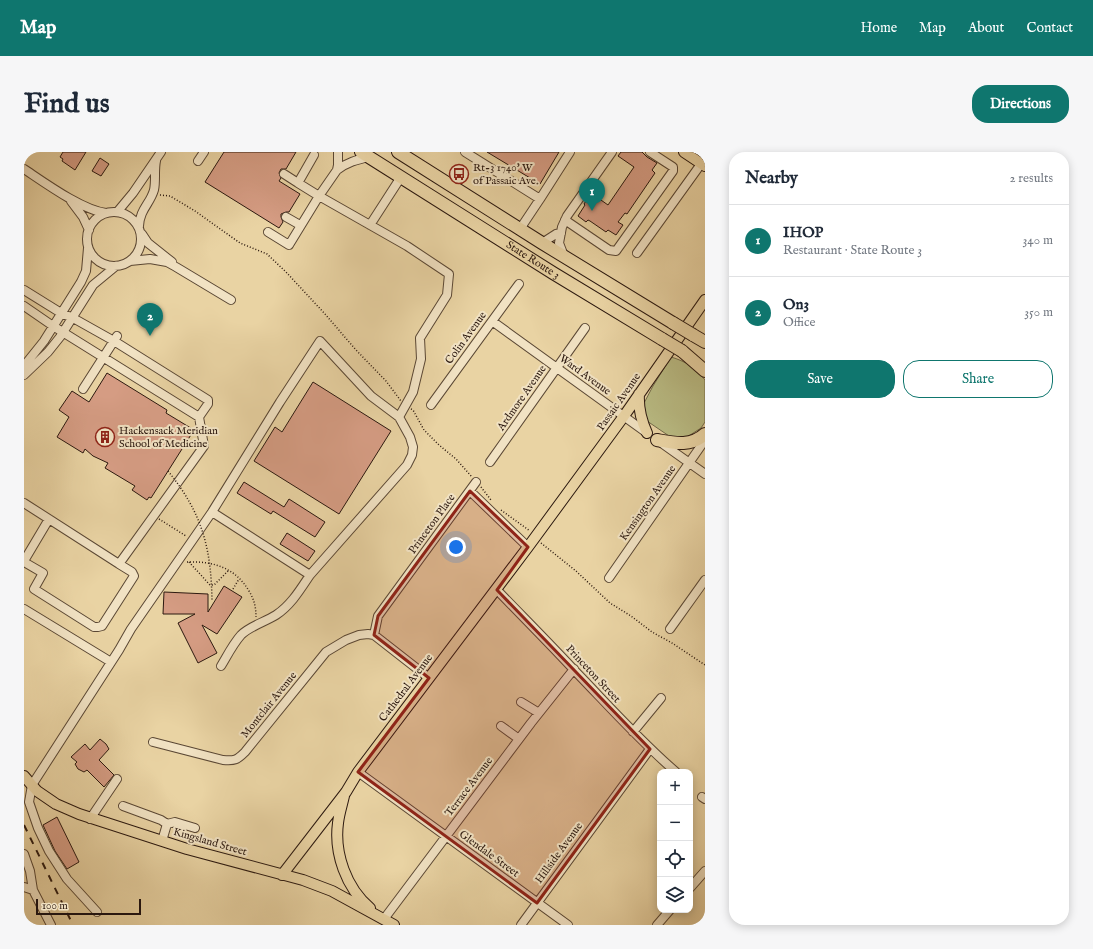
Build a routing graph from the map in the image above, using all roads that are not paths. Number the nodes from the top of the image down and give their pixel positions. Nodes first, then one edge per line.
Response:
1 (204, 152) edge
2 (338, 152) edge
3 (398, 152) edge
4 (465, 152) edge
5 (570, 152) edge
6 (612, 152) edge
7 (650, 152) edge
8 (684, 152) edge
9 (365, 154) edge
10 (159, 155) edge
11 (314, 155) dead end
12 (198, 161) dead end
13 (703, 165) edge
14 (24, 169) edge
15 (337, 170) junction
16 (284, 174) dead end
17 (401, 177) junction
18 (298, 183) junction
19 (65, 195) junction
20 (320, 196) junction
21 (540, 199) junction
22 (118, 211) junction
23 (106, 213) junction
24 (286, 217) dead end
25 (565, 220) junction
26 (370, 225) junction
27 (139, 226) junction
28 (300, 226) junction
29 (520, 229) junction
30 (89, 230) junction
31 (268, 232) dead end
32 (561, 233) junction
33 (142, 234) junction
34 (542, 242) junction
35 (88, 247) junction
36 (637, 253) dead end
37 (564, 256) junction
38 (130, 261) junction
39 (116, 266) junction
40 (176, 267) junction
41 (519, 284) dead end
42 (24, 290) edge
43 (231, 300) dead end
44 (705, 300) edge
45 (24, 306) edge
46 (61, 313) junction
47 (73, 318) junction
48 (492, 321) junction
49 (53, 326) junction
50 (585, 328) dead end
51 (64, 332) junction
52 (116, 339) junction
53 (705, 341) edge
54 (682, 351) junction
55 (104, 357) junction
56 (24, 366) edge
57 (705, 366) edge
58 (557, 368) junction
59 (705, 371) edge
60 (24, 375) edge
61 (83, 389) dead end
62 (639, 394) junction
63 (431, 405) dead end
64 (624, 416) junction
65 (199, 417) junction
66 (399, 417) junction
67 (647, 433) junction
68 (705, 434) edge
69 (657, 440) junction
70 (705, 440) edge
71 (490, 462) dead end
72 (690, 463) junction
73 (705, 474) edge
74 (476, 482) road end
75 (470, 491) junction
76 (24, 503) edge
77 (212, 512) junction
78 (550, 517) joint
79 (50, 519) junction
80 (528, 547) junction
81 (24, 561) edge
82 (119, 564) junction
83 (310, 575) junction
84 (609, 578) dead end
85 (705, 580) edge
86 (496, 590) junction
87 (24, 609) edge
88 (670, 629) dead end
89 (374, 635) junction
90 (111, 662) junction
91 (221, 666) dead end
92 (574, 669) junction
93 (429, 678) junction
94 (661, 698) dead end
95 (521, 702) dead end
96 (539, 713) junction
97 (501, 726) dead end
98 (633, 732) junction
99 (519, 739) junction
100 (153, 742) dead end
101 (650, 749) junction
102 (673, 769) edge
103 (358, 772) junction
104 (24, 776) edge
105 (117, 779) dead end
106 (32, 785) junction
107 (346, 792) junction
108 (122, 806) dead end
109 (90, 819) junction
110 (168, 824) junction
111 (196, 828) dead end
112 (446, 836) junction
113 (162, 841) junction
114 (24, 854) edge
115 (705, 871) edge
116 (282, 875) junction
117 (693, 885) edge
118 (24, 887) edge
119 (33, 890) junction
120 (537, 903) junction
121 (97, 912) dead end
122 (667, 913) edge
123 (384, 919) junction
124 (51, 925) edge
125 (394, 925) edge
126 (521, 925) edge
127 (568, 925) edge
128 (657, 925) edge

1 - 12 street
2 - 15 street
3 - 29 highway, State Route 3
4 - 21 street
5 - 21 street
6 - 25 street
7 - 25 street
8 - 13 main road
9 - 15 street
9 - 17 highway, State Route 3
10 - 22 street
10 - 27 street
11 - 18 street
13 - 36 street
14 - 19 street
15 - 20 street
16 - 18 street
17 - 26 street
17 - 54 highway, State Route 3, bridge
18 - 20 street
19 - 23 street
19 - 30 street
20 - 26 street
20 - 28 street
21 - 29 street
22 - 23 street
22 - 27 street
23 - 30 street
24 - 28 street
25 - 32 street
26 - 66 street
27 - 33 street
28 - 31 street
29 - 34 highway, State Route 3
30 - 35 street
32 - 34 street
32 - 37 street
33 - 38 street
33 - 40 street
34 - 37 highway, State Route 3
35 - 39 street
35 - 46 street
37 - 53 highway, State Route 3, bridge
38 - 39 street
38 - 40 street
39 - 47 street
40 - 43 street
41 - 48 street, Colin Avenue
42 - 46 street
44 - 62 main road, Passaic Avenue
45 - 49 street
46 - 47 street
46 - 49 street
47 - 51 street
47 - 52 street
48 - 58 street, Ward Avenue
48 - 63 street, Colin Avenue
49 - 51 street
49 - 56 street
50 - 58 street, Ardmore Avenue
51 - 55 street
51 - 60 street
52 - 55 street
52 - 65 street
54 - 57 highway, State Route 3
54 - 59 highway
55 - 61 street
55 - 65 street
58 - 64 street, Ward Avenue
58 - 71 street, Ardmore Avenue
62 - 64 main road, Passaic Avenue
62 - 67 main road
64 - 67 street, Ward Avenue
64 - 78 main road, Passaic Avenue
65 - 82 street
66 - 77 street
66 - 83 street
67 - 69 street, Ward Avenue
68 - 69 highway
69 - 72 street, Ward Avenue
70 - 72 street, Kensington Avenue
72 - 73 street, Ward Avenue
72 - 84 street, Kensington Avenue
74 - 75 street
75 - 80 street, Princeton Place
75 - 89 street, Princeton Place
76 - 79 street
77 - 83 street
77 - 90 street
78 - 80 main road, Cathedral Avenue
79 - 81 street
79 - 82 street
80 - 86 main road, Cathedral Avenue
81 - 82 street
83 - 91 street
85 - 88 street
86 - 92 street, Princeton Street
86 - 93 main road, Cathedral Avenue
87 - 90 street
89 - 93 street
89 - 100 street, Montclair Avenue
90 - 106 street
92 - 96 street, Terrace Avenue
92 - 98 street, Princeton Street
93 - 103 main road, Cathedral Avenue
94 - 98 street
95 - 96 street
96 - 99 street, Terrace Avenue
97 - 99 street
98 - 101 street, Princeton Street
99 - 112 street, Terrace Avenue
101 - 102 street, Princeton Street
101 - 120 street, Hillside Avenue
103 - 107 main road, Cathedral Avenue
103 - 112 street, Glendale Street
104 - 106 main road, Kingsland Street
105 - 109 street
106 - 109 main road, Kingsland Street
106 - 121 street
107 - 116 main road, Cathedral Avenue
107 - 123 main road
108 - 110 street
109 - 113 main road, Kingsland Street
110 - 111 street
110 - 113 street
112 - 120 street, Glendale Street
112 - 123 street, Terrace Avenue
113 - 116 main road, Kingsland Street
114 - 119 street
115 - 117 street
116 - 123 main road, Kingsland Street
118 - 119 street
119 - 124 street
120 - 126 street, Hillside Avenue
120 - 127 street, Glendale Street
122 - 128 street
123 - 125 main road, Kingsland Street

